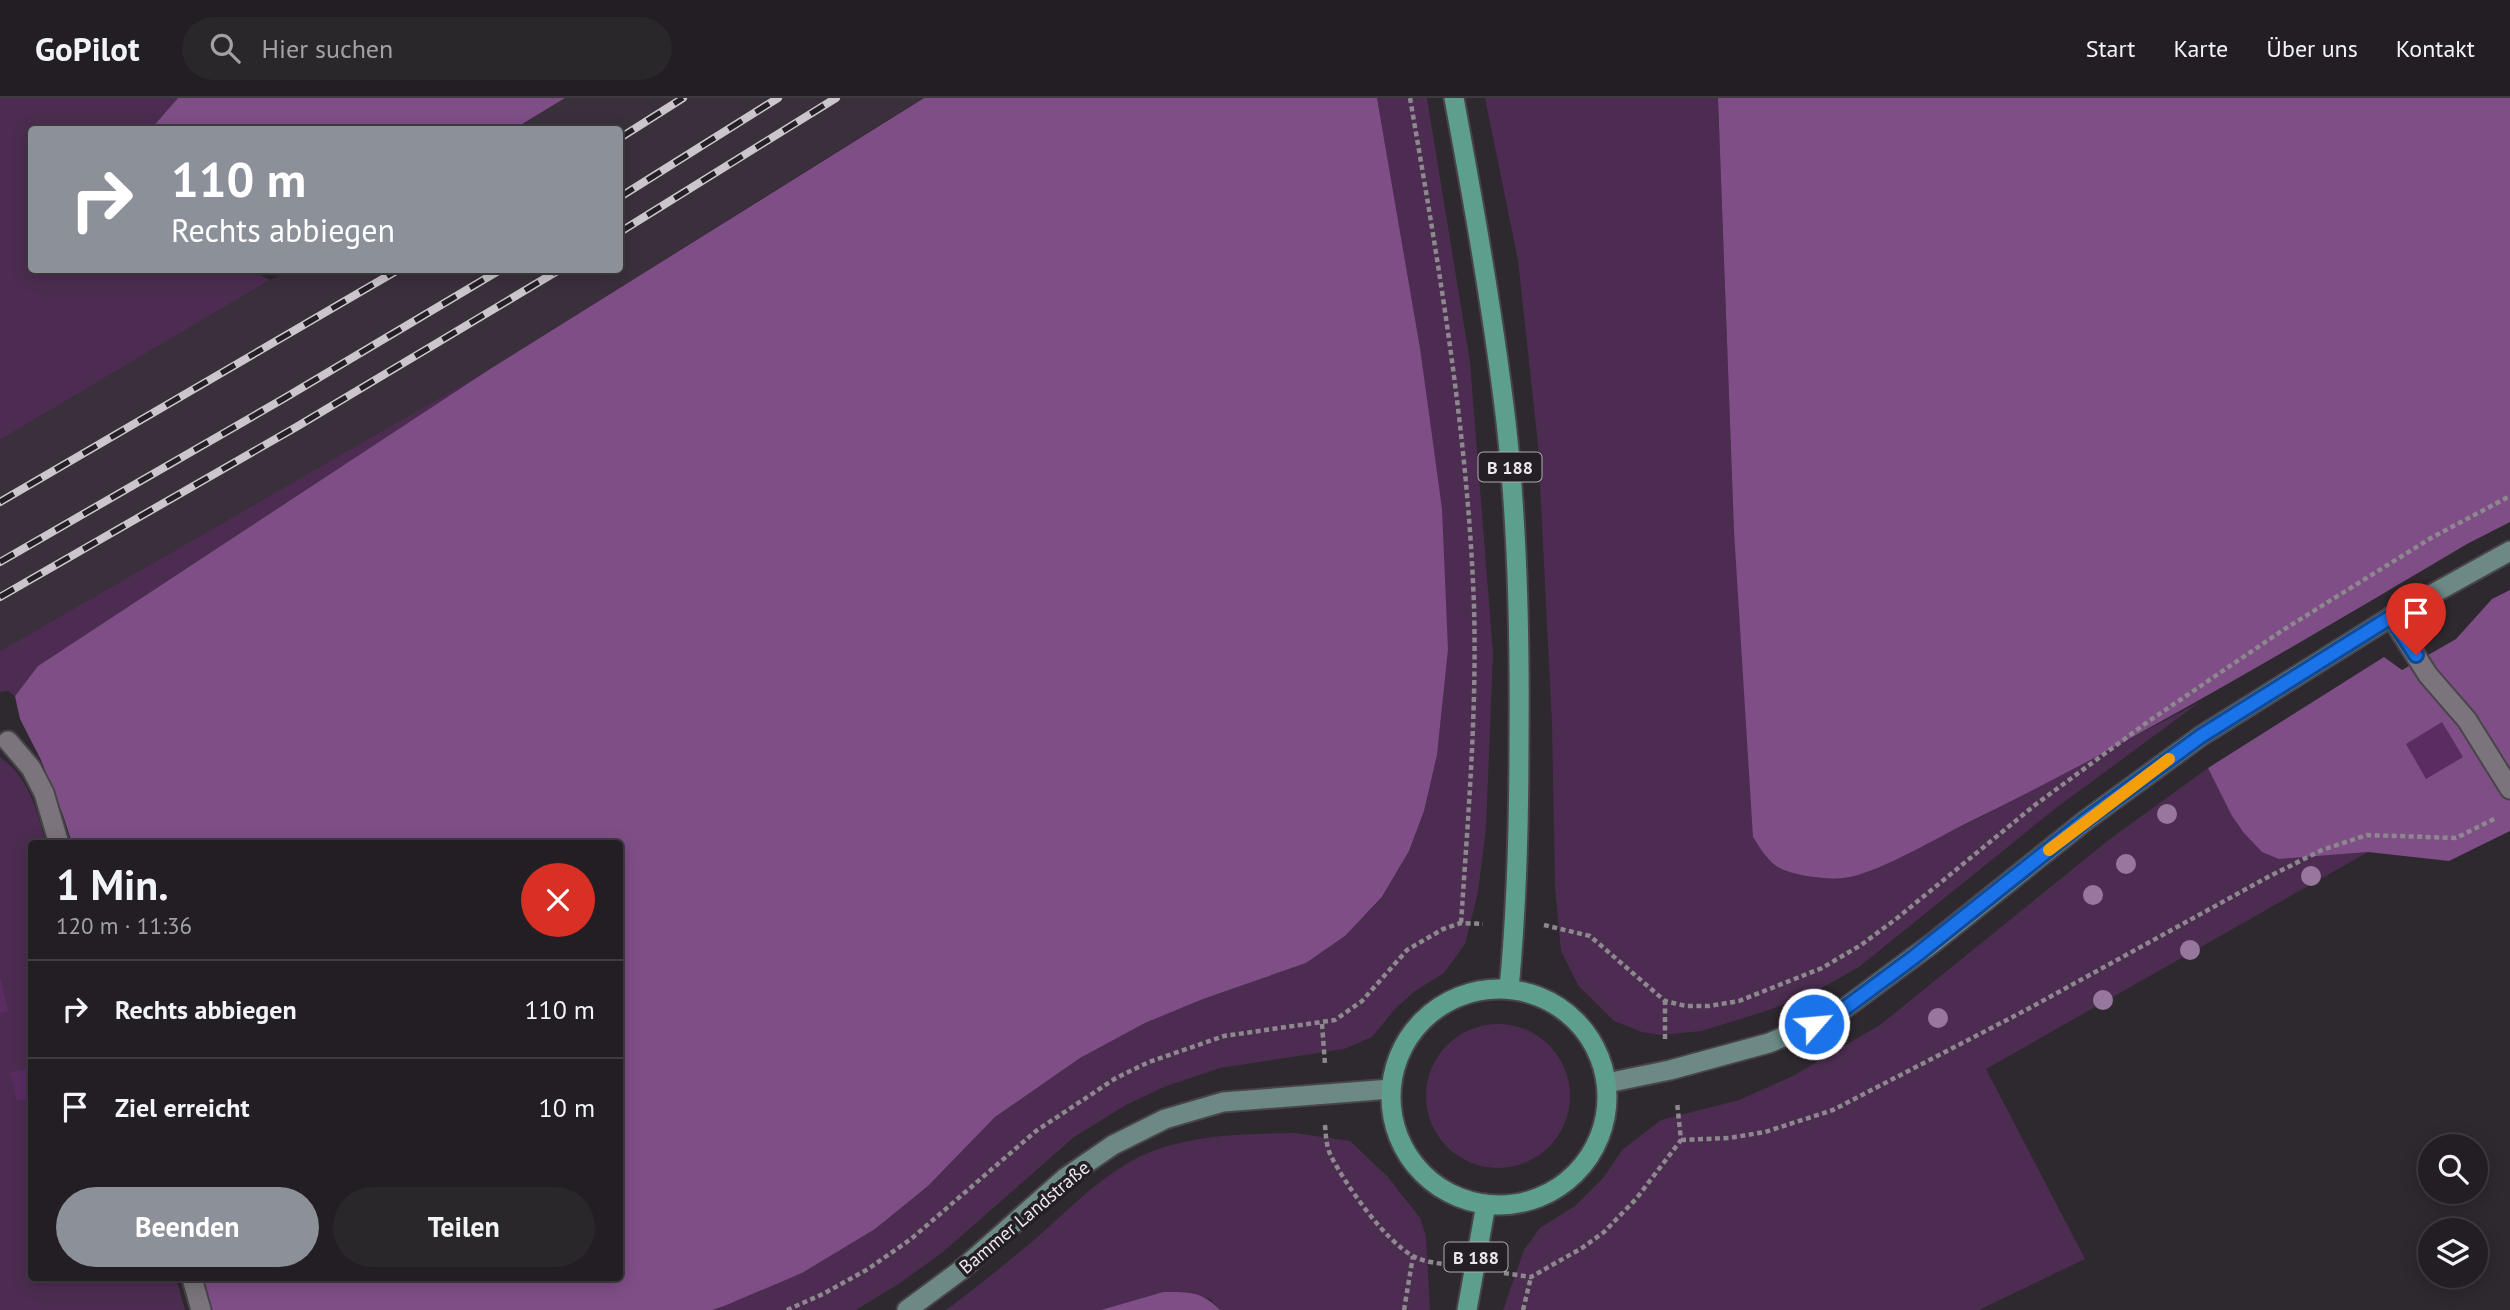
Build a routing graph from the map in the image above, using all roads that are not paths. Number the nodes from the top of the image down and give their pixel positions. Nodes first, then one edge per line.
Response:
1 (1454, 98) edge
2 (2510, 551) edge
3 (2391, 617) junction
4 (8, 741) dead end
5 (2510, 789) edge
6 (59, 840) edge
7 (1509, 989) junction
8 (1607, 1083) junction
9 (1391, 1089) junction
10 (1486, 1204) junction
11 (193, 1281) edge
12 (201, 1310) edge
13 (907, 1310) edge
14 (1467, 1310) edge

1 - 7 main road, B 188
2 - 3 main road
3 - 5 lane
3 - 8 main road
4 - 6 lane
7 - 8 main road
7 - 9 main road
8 - 10 main road
9 - 10 main road
9 - 13 main road, Bammer Landstraße
10 - 14 main road, B 188
11 - 12 lane

